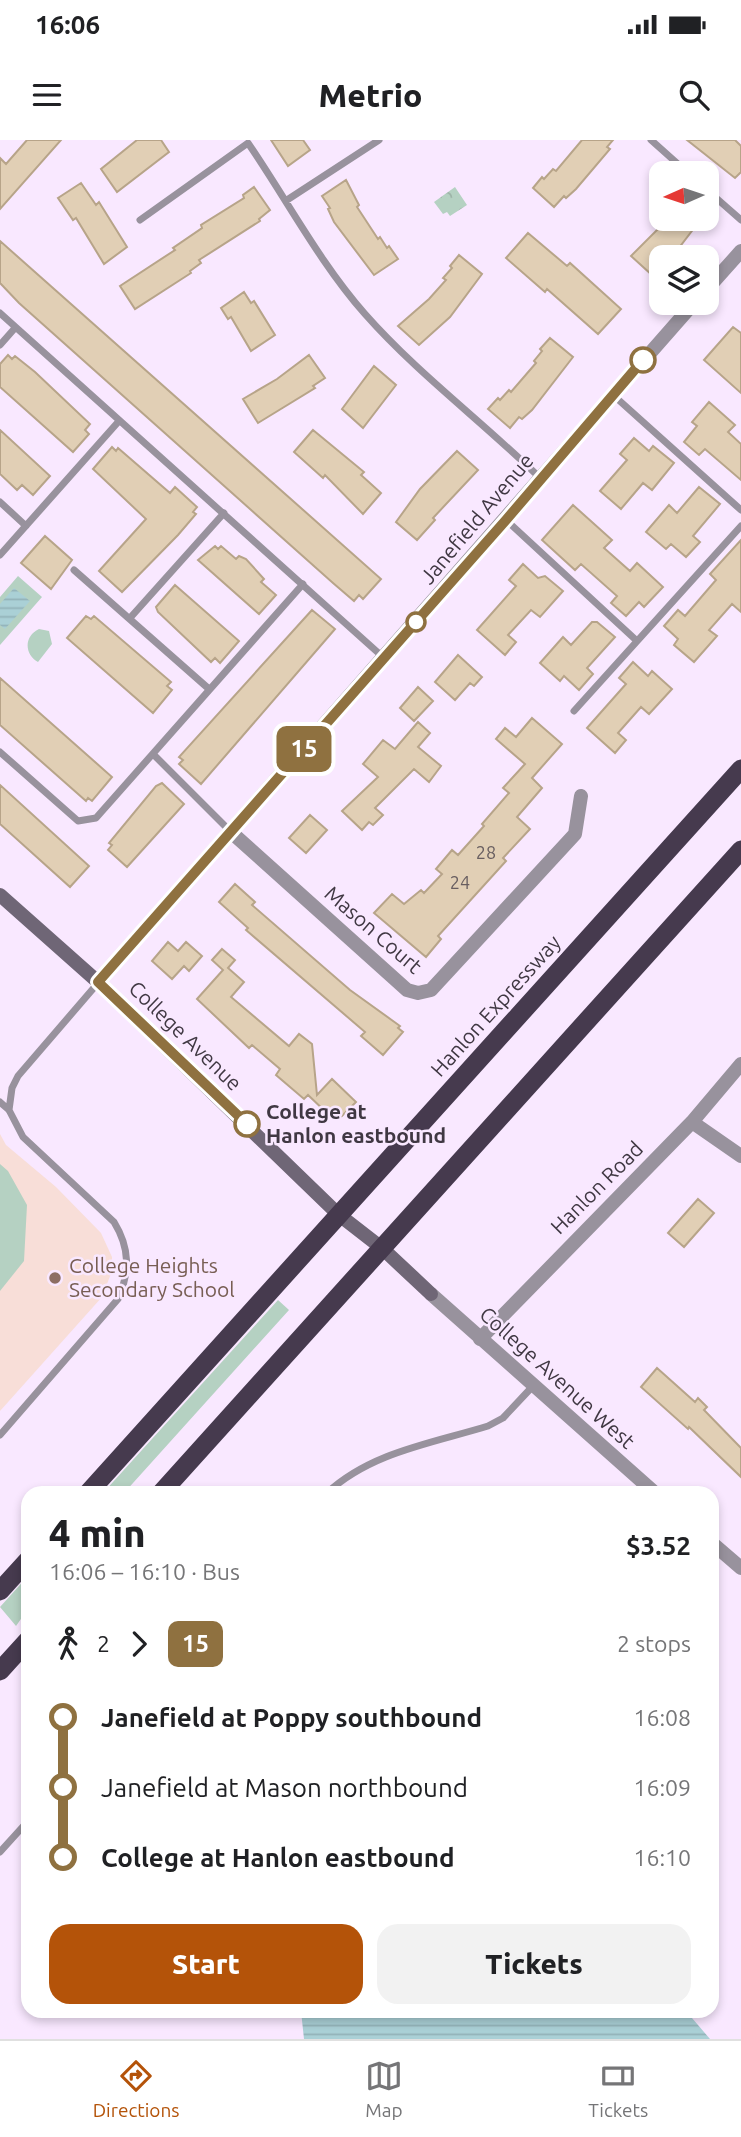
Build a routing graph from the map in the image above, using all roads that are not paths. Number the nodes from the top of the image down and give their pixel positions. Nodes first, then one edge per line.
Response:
1 (379, 140) edge
2 (651, 140) edge
3 (247, 142) edge
4 (675, 161) edge
5 (287, 200) junction
6 (719, 201) edge
7 (140, 220) dead end
8 (741, 220) edge
9 (741, 251) edge
10 (719, 276) edge
11 (0, 313) edge
12 (683, 315) edge
13 (15, 328) junction
14 (0, 345) edge
15 (612, 394) junction
16 (120, 421) junction
17 (540, 478) junction
18 (0, 502) edge
19 (741, 510) edge
20 (224, 513) junction
21 (506, 520) junction
22 (26, 526) junction
23 (741, 526) edge
24 (0, 555) edge
25 (74, 569) dead end
26 (303, 584) junction
27 (130, 618) junction
28 (637, 641) junction
29 (384, 658) junction
30 (209, 689) junction
31 (574, 711) dead end
32 (0, 752) edge
33 (153, 754) junction
34 (741, 769) edge
35 (581, 796) dead end
36 (231, 832) junction
37 (741, 850) edge
38 (0, 895) edge
39 (98, 982) junction
40 (741, 1064) edge
41 (0, 1101) edge
42 (9, 1110) junction
43 (692, 1122) junction
44 (741, 1156) edge
45 (338, 1213) junction
46 (383, 1249) junction
47 (431, 1294) joint
48 (480, 1339) junction
49 (533, 1386) junction
50 (0, 1435) edge
51 (94, 1486) edge
52 (167, 1486) edge
53 (336, 1486) edge
54 (647, 1486) edge
55 (719, 1549) edge
56 (21, 1568) edge
57 (741, 1568) edge
58 (0, 1591) edge
59 (21, 1648) edge
60 (0, 1671) edge
61 (21, 1829) edge
62 (0, 1852) edge

1 - 5 lane
2 - 4 lane
3 - 5 lane
3 - 7 lane
5 - 17 lane
6 - 8 lane
9 - 10 street
11 - 13 lane
12 - 15 street, Janefield Avenue
13 - 14 lane
13 - 16 lane
15 - 17 street, Janefield Avenue
15 - 19 lane
16 - 20 lane
16 - 22 lane
17 - 21 street, Janefield Avenue
18 - 22 lane
20 - 26 lane
20 - 27 lane
21 - 28 lane
21 - 29 street, Janefield Avenue
22 - 24 lane
23 - 28 lane
25 - 27 lane
26 - 29 lane
26 - 30 lane
27 - 30 lane
28 - 31 lane
29 - 36 street, Janefield Avenue
30 - 33 lane
32 - 33 lane
33 - 36 lane
34 - 45 highway, Hanlon Expressway
35 - 36 street, Mason Court
36 - 39 street, Janefield Avenue
37 - 46 highway
38 - 39 main road, College Avenue
39 - 42 lane
39 - 45 main road, College Avenue
40 - 43 street, Hanlon Road
41 - 42 lane
42 - 50 lane
43 - 44 street
43 - 48 street, Hanlon Road
45 - 46 main road, College Avenue
45 - 51 highway, Hanlon Expressway
46 - 47 main road, College Avenue
46 - 52 highway
47 - 48 street, College Avenue West
48 - 49 street, College Avenue West
49 - 53 lane
49 - 54 street, College Avenue West
55 - 57 street
56 - 58 highway
59 - 60 highway
61 - 62 lane

